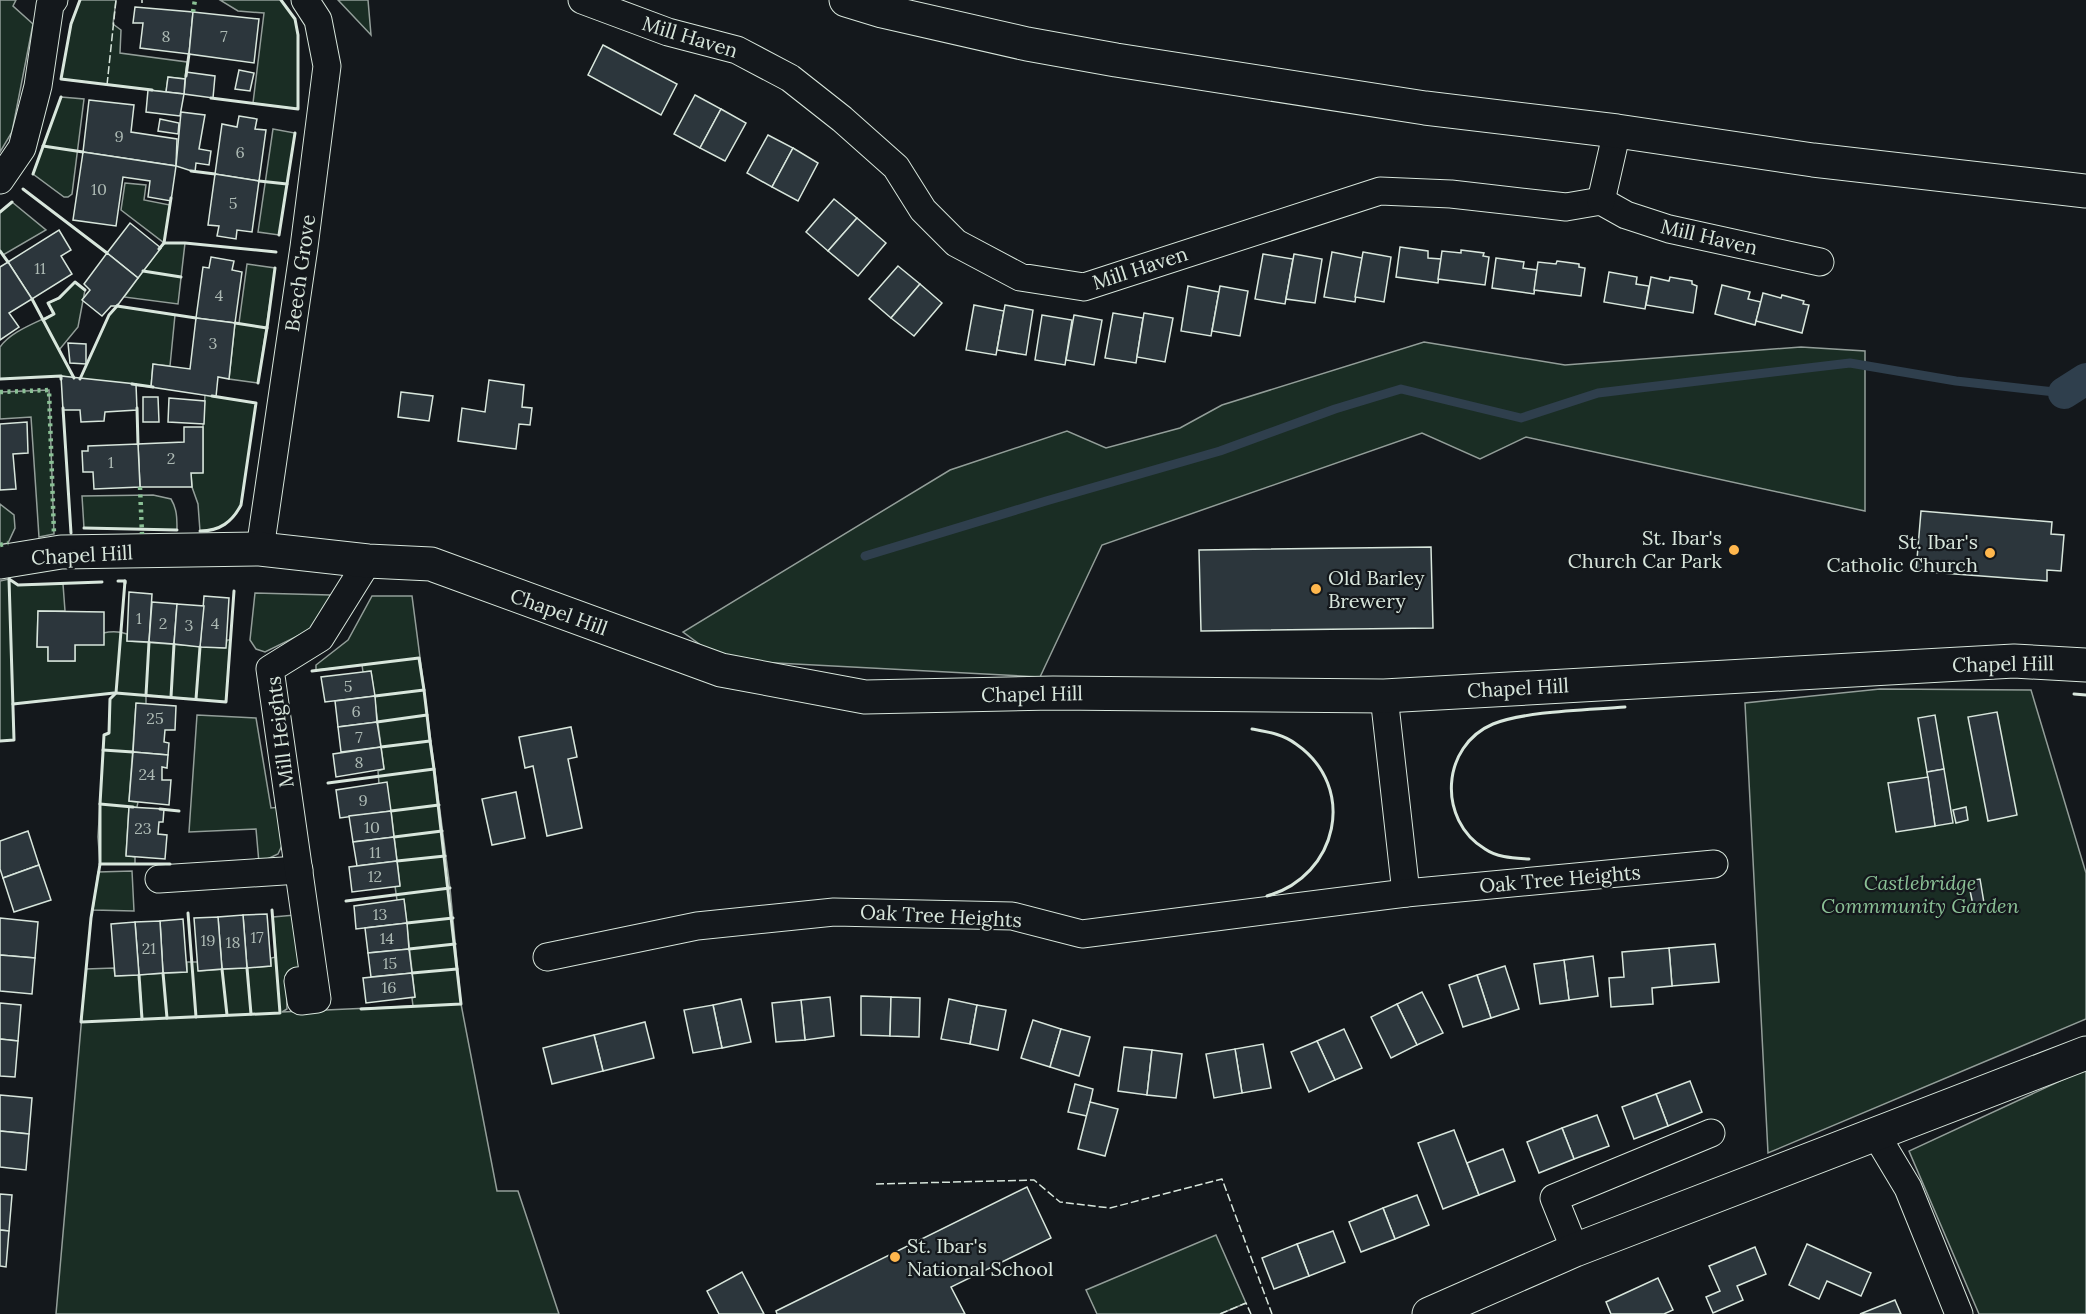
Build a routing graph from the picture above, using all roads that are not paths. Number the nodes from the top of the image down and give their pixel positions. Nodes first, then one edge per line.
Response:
1 (54, 0) edge
2 (304, 0) edge
3 (582, 0) edge
4 (846, 0) edge
5 (1617, 131) junction
6 (0, 180) edge
7 (2086, 190) edge
8 (1601, 201) junction
9 (1820, 262) dead end
10 (260, 549) junction
11 (368, 561) junction
12 (0, 562) edge
13 (2086, 665) edge
14 (1384, 696) junction
15 (1714, 864) dead end
16 (299, 870) junction
17 (159, 879) dead end
18 (1406, 893) junction
19 (547, 957) dead end
20 (314, 979) dead end
21 (2086, 1053) edge
22 (1712, 1133) dead end
23 (1875, 1133) junction
24 (1575, 1250) junction
25 (1429, 1314) edge
26 (1959, 1314) edge

1 - 6 street
2 - 10 street, Beech Grove
3 - 8 street, Mill Haven
4 - 5 street
5 - 7 street
5 - 8 street
8 - 9 street, Mill Haven
10 - 11 street, Chapel Hill
10 - 12 street, Chapel Hill
11 - 14 street, Chapel Hill
11 - 16 street, Mill Heights
13 - 14 street, Chapel Hill
14 - 18 street
15 - 18 street, Oak Tree Heights
16 - 17 street
16 - 20 street, Mill Heights
18 - 19 street, Oak Tree Heights
21 - 23 street
22 - 24 street
23 - 24 street
23 - 26 street
24 - 25 street

